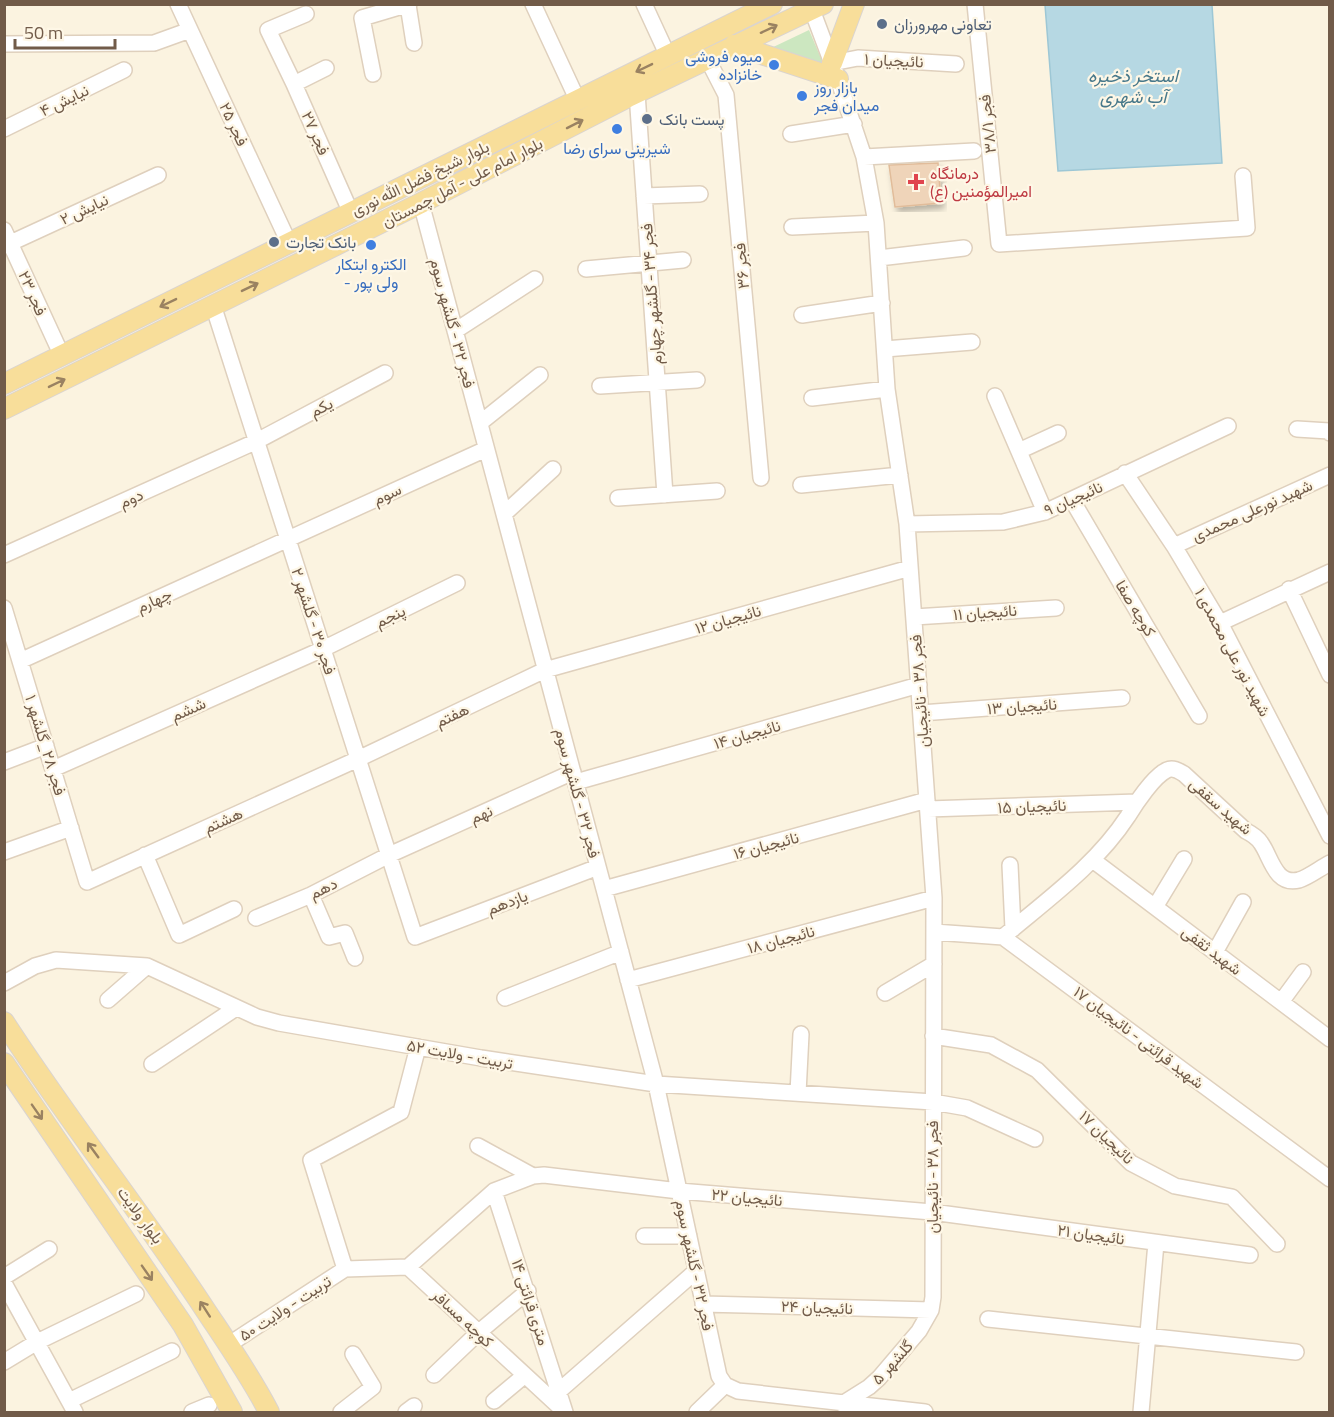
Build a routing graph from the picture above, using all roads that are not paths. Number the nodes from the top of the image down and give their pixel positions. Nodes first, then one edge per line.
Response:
1 (178, 4) edge
2 (533, 4) edge
3 (644, 4) edge
4 (854, 4) edge
5 (975, 4) edge
6 (408, 5) edge
7 (815, 6) edge
8 (764, 7) edge
9 (306, 14) dead end
10 (190, 30) junction
11 (414, 43) dead end
12 (4, 44) edge
13 (734, 45) junction
14 (668, 56) junction
15 (707, 58) junction
16 (957, 64) dead end
17 (326, 68) dead end
18 (124, 70) dead end
19 (835, 71) junction
20 (373, 74) dead end
21 (294, 84) junction
22 (637, 93) junction
23 (578, 101) junction
24 (854, 124) junction
25 (4, 129) edge
26 (791, 134) dead end
27 (974, 151) dead end
28 (864, 157) junction
29 (158, 175) dead end
30 (1243, 176) dead end
31 (700, 194) dead end
32 (644, 196) junction
33 (421, 203) junction
34 (351, 213) junction
35 (876, 223) junction
36 (792, 227) dead end
37 (7, 240) edge
38 (289, 243) junction
39 (964, 248) dead end
40 (879, 258) junction
41 (683, 260) dead end
42 (648, 262) junction
43 (586, 269) dead end
44 (535, 279) dead end
45 (882, 303) junction
46 (213, 305) junction
47 (802, 315) dead end
48 (455, 331) junction
49 (972, 342) dead end
50 (885, 349) junction
51 (62, 356) junction
52 (385, 373) dead end
53 (540, 375) dead end
54 (697, 380) dead end
55 (657, 381) junction
56 (4, 384) edge
57 (600, 386) dead end
58 (887, 388) junction
59 (995, 396) dead end
60 (812, 398) dead end
61 (4, 409) edge
62 (480, 423) junction
63 (1228, 426) dead end
64 (1297, 429) dead end
65 (1058, 433) dead end
66 (1329, 433) edge
67 (256, 441) junction
68 (486, 449) junction
69 (1019, 451) junction
70 (553, 469) dead end
71 (1125, 473) junction
72 (900, 474) junction
73 (1329, 475) edge
74 (760, 478) dead end
75 (801, 485) dead end
76 (717, 491) dead end
77 (665, 495) junction
78 (618, 498) dead end
79 (1072, 500) junction
80 (1045, 512) junction
81 (504, 514) junction
82 (907, 524) junction
83 (288, 539) junction
84 (1174, 546) junction
85 (4, 555) edge
86 (910, 568) junction
87 (1329, 572) edge
88 (458, 583) dead end
89 (1289, 589) junction
90 (4, 608) edge
91 (1056, 608) dead end
92 (914, 617) junction
93 (1220, 622) junction
94 (323, 649) junction
95 (14, 655) edge
96 (1328, 667) edge
97 (545, 670) junction
98 (919, 685) junction
99 (1122, 698) dead end
100 (921, 714) junction
101 (1199, 716) dead end
102 (46, 746) junction
103 (358, 759) junction
104 (4, 762) edge
105 (53, 769) junction
106 (574, 777) junction
107 (1137, 802) junction
108 (928, 805) junction
109 (71, 828) junction
110 (1329, 836) edge
111 (4, 852) edge
112 (145, 855) junction
113 (389, 855) junction
114 (1184, 858) dead end
115 (1094, 861) junction
116 (1329, 863) edge
117 (1010, 865) dead end
118 (598, 867) junction
119 (87, 882) joint
120 (604, 889) junction
121 (311, 895) junction
122 (934, 898) junction
123 (1243, 902) dead end
124 (1155, 906) junction
125 (234, 909) dead end
126 (256, 918) dead end
127 (934, 932) junction
128 (1008, 933) junction
129 (415, 937) joint
130 (621, 952) junction
131 (1215, 952) junction
132 (355, 958) dead end
133 (934, 964) junction
134 (147, 966) junction
135 (1303, 972) dead end
136 (628, 980) junction
137 (4, 983) edge
138 (885, 993) dead end
139 (505, 998) dead end
140 (108, 1000) dead end
141 (1281, 1002) junction
142 (236, 1008) junction
143 (4, 1022) edge
144 (801, 1034) dead end
145 (933, 1036) junction
146 (1329, 1039) edge
147 (418, 1047) junction
148 (4, 1063) edge
149 (152, 1064) dead end
150 (656, 1084) junction
151 (798, 1093) junction
152 (933, 1102) junction
153 (1035, 1139) dead end
154 (478, 1146) dead end
155 (533, 1176) junction
156 (1329, 1179) edge
157 (494, 1191) junction
158 (679, 1191) junction
159 (932, 1212) junction
160 (644, 1236) dead end
161 (689, 1236) junction
162 (1156, 1243) junction
163 (1277, 1244) dead end
164 (49, 1249) dead end
165 (1250, 1255) dead end
166 (408, 1267) junction
167 (345, 1269) junction
168 (696, 1271) junction
169 (5, 1285) edge
170 (528, 1291) junction
171 (136, 1294) dead end
172 (703, 1304) junction
173 (931, 1310) junction
174 (988, 1319) dead end
175 (479, 1332) junction
176 (1147, 1337) junction
177 (37, 1342) junction
178 (228, 1345) junction
179 (172, 1351) dead end
180 (1296, 1352) dead end
181 (353, 1353) dead end
182 (4, 1362) edge
183 (434, 1375) dead end
184 (525, 1375) junction
185 (725, 1385) junction
186 (559, 1391) junction
187 (494, 1401) dead end
188 (209, 1404) dead end
189 (842, 1404) junction
190 (71, 1409) edge
191 (565, 1412) edge
192 (192, 1413) edge
193 (232, 1413) edge
194 (268, 1413) edge
195 (341, 1413) edge
196 (697, 1413) edge
197 (925, 1413) edge
198 (1141, 1413) edge

1 - 10 street, فجر ۲۵
2 - 23 street
3 - 14 street
4 - 19 main road
5 - 30 street, فجر ۳۸/۱
6 - 11 street
6 - 20 street
13 -> 7 main road, بلوار امام علی - آمل چمستان
7 - 19 street, فجر ۳۸ - نائیجیان
8 - 14 main road, بلوار شیخ فضل الله نوری
9 - 21 street, فجر ۲۷
10 - 12 street
10 - 38 street, فجر ۲۵
13 - 15 main road, بلوار امام علی - آمل چمستان
13 - 19 main road
14 -> 23 main road, بلوار شیخ فضل الله نوری
15 - 22 main road, بلوار امام علی - آمل چمستان
15 - 74 street, فجر ۳۶
16 - 19 street, نائیجیان ۱
17 - 21 street
18 - 25 street, نیایش ۴
19 - 24 street, فجر ۳۸ - نائیجیان
21 - 34 street, فجر ۲۷
22 - 32 street, فجر ۳۴ - گلشهر چهارم
33 -> 22 main road, بلوار امام علی - آمل چمستان
23 - 34 main road, بلوار شیخ فضل الله نوری
24 - 26 street
24 - 28 street, فجر ۳۸ - نائیجیان
27 - 28 street
28 - 35 street, فجر ۳۸ - نائیجیان
29 - 37 street, نیایش ۲
31 - 32 street
32 - 42 street, فجر ۳۴ - گلشهر چهارم
46 -> 33 main road, بلوار امام علی - آمل چمستان
33 - 48 street, فجر ۳۲ - گلشهر سوم
34 - 38 main road, بلوار شیخ فضل الله نوری
35 - 36 street
35 - 40 street, فجر ۳۸ - نائیجیان
37 - 51 street, فجر ۲۳
38 -> 51 main road, بلوار شیخ فضل الله نوری
39 - 40 street
40 - 45 street, فجر ۳۸ - نائیجیان
41 - 42 street
42 - 43 street
42 - 55 street, فجر ۳۴ - گلشهر چهارم
44 - 48 street
45 - 47 street
45 - 50 street, فجر ۳۸ - نائیجیان
61 -> 46 main road, بلوار امام علی - آمل چمستان
46 - 67 street, فجر ۳۰ - گلشهر ۲
48 - 62 street, فجر ۳۲ - گلشهر سوم
49 - 50 street
50 - 58 street, فجر ۳۸ - نائیجیان
51 - 56 main road, بلوار شیخ فضل الله نوری
52 - 67 street, یکم
53 - 62 street
54 - 55 street
55 - 57 street
55 - 77 street, فجر ۳۴ - گلشهر چهارم
58 - 60 street
58 - 72 street, فجر ۳۸ - نائیجیان
59 - 69 street
62 - 68 street, فجر ۳۲ - گلشهر سوم
63 - 71 street, نائیجیان ۹
64 - 66 street
65 - 69 street
67 - 83 street, فجر ۳۰ - گلشهر ۲
67 - 85 street, دوم
68 - 81 street, فجر ۳۲ - گلشهر سوم
68 - 83 street, سوم
69 - 80 street
70 - 81 street
71 - 79 street, نائیجیان ۹
71 - 84 street, شهید نور علی محمدی ۱
72 - 75 street
72 - 82 street, فجر ۳۸ - نائیجیان
73 - 84 street, شهید نورعلی محمدی
76 - 77 street
77 - 78 street
79 - 80 street, نائیجیان ۹
79 - 101 street, کوچه صفا
80 - 82 street, نائیجیان ۹
81 - 97 street, فجر ۳۲ - گلشهر سوم
82 - 86 street, فجر ۳۸ - نائیجیان
83 - 94 street, فجر ۳۰ - گلشهر ۲
83 - 95 street, چهارم
84 - 93 street, شهید نور علی محمدی ۱
86 - 92 street, فجر ۳۸ - نائیجیان
86 - 97 street, نائیجیان ۱۲
87 - 89 street
88 - 94 street, پنجم
89 - 93 street
89 - 96 street
90 - 95 street, فجر ۲۸_گلشهر ۱
91 - 92 street, نائیجیان ۱۱
92 - 98 street, فجر ۳۸ - نائیجیان
93 - 110 street, شهید نور علی محمدی ۱
94 - 103 street, فجر ۳۰ - گلشهر ۲
94 - 105 street, ششم
95 - 102 street, فجر ۲۸_گلشهر ۱
97 - 103 street, هفتم
97 - 106 street, فجر ۳۲ - گلشهر سوم
98 - 100 street, فجر ۳۸ - نائیجیان
98 - 106 street, نائیجیان ۱۴
99 - 100 street, نائیجیان ۱۳
100 - 108 street, فجر ۳۸ - نائیجیان
102 - 104 street
102 - 105 street, فجر ۲۸_گلشهر ۱
103 - 112 street, هشتم
103 - 113 street, فجر ۳۰ - گلشهر ۲
105 - 109 street, فجر ۲۸_گلشهر ۱
106 - 113 street, نهم
106 - 118 street, فجر ۳۲ - گلشهر سوم
107 - 108 street, نائیجیان ۱۵
107 - 115 street, شهید سقفی
107 - 116 street, شهید سقفی
108 - 120 street, نائیجیان ۱۶
108 - 122 street, فجر ۳۸ - نائیجیان
109 - 111 street
109 - 119 street, فجر ۲۸_گلشهر ۱
112 - 119 street, هشتم
112 - 125 street
113 - 121 street, دهم
113 - 129 street, فجر ۳۰ - گلشهر ۲
114 - 124 street
115 - 124 street, شهید ثقفی
115 - 128 street, شهید سقفی
117 - 128 street
118 - 120 street, فجر ۳۲ - گلشهر سوم
118 - 129 street, یازدهم
120 - 130 street, فجر ۳۲ - گلشهر سوم
121 - 126 street, دهم
121 - 132 street
122 - 127 street, فجر ۳۸ - نائیجیان
122 - 136 street, نائیجیان ۱۸
123 - 131 street
124 - 131 street, شهید ثقفی
127 - 128 street
127 - 133 street, فجر ۳۸ - نائیجیان
128 - 156 street, شهید قرائتی - نائیجیان ۱۷
130 - 136 street, فجر ۳۲ - گلشهر سوم
130 - 139 street
131 - 141 street, شهید ثقفی
133 - 138 street
133 - 145 street, فجر ۳۸ - نائیجیان
134 - 137 street, تربیت - ولایت ۵۲
134 - 140 street
134 - 142 street, تربیت - ولایت ۵۲
135 - 141 street
136 - 150 street, فجر ۳۲ - گلشهر سوم
141 - 146 street, شهید ثقفی
142 - 147 street, تربیت - ولایت ۵۲
142 - 149 street
178 -> 143 main road, بلوار ولایت
144 - 151 street
145 - 152 street, فجر ۳۸ - نائیجیان
145 - 163 street, نائیجیان ۱۷
147 - 150 street, تربیت - ولایت ۵۲
147 - 167 street, تربیت - ولایت ۵۰
148 -> 193 main road, بلوار ولایت
150 - 151 street, تربیت - ولایت ۵۲
150 - 158 street, فجر ۳۲ - گلشهر سوم
151 - 152 street, تربیت - ولایت ۵۲
152 - 153 street, تربیت - ولایت ۵۲
152 - 159 street, فجر ۳۸ - نائیجیان
154 - 155 street
155 - 157 street, نائیجیان ۲۲
155 - 158 street, نائیجیان ۲۲
157 - 166 street
157 - 170 street, ۱۴ متری قرائتی
158 - 159 street, نائیجیان ۲۲
158 - 161 street, فجر ۳۲ - گلشهر سوم
159 - 162 street, نائیجیان ۲۱
159 - 173 street, فجر ۳۸ - نائیجیان
160 - 161 street
161 - 168 street, فجر ۳۲ - گلشهر سوم
162 - 165 street, نائیجیان ۲۱
162 - 176 street
164 - 169 street
166 - 167 street
166 - 175 street, کوچه مسافر
167 - 178 street, تربیت - ولایت ۵۰
168 - 172 street, فجر ۳۲ - گلشهر سوم
168 - 186 street
169 - 177 street
170 - 175 street
170 - 186 street, ۱۴ متری قرائتی
171 - 177 street
172 - 173 street, نائیجیان ۲۴
172 - 185 street, فجر ۳۲ - گلشهر سوم
173 - 189 street, گلشهر ۵
174 - 176 street
175 - 183 street
175 - 184 street, کوچه مسافر
176 - 180 street
176 - 198 street
177 - 182 street
177 - 190 street
178 - 194 main road, بلوار ولایت
179 - 190 street
181 - 195 street
184 - 187 street
184 - 191 street, کوچه مسافر
185 - 189 street
185 - 196 street
186 - 191 street, ۱۴ متری قرائتی
188 - 192 street
189 - 197 street

